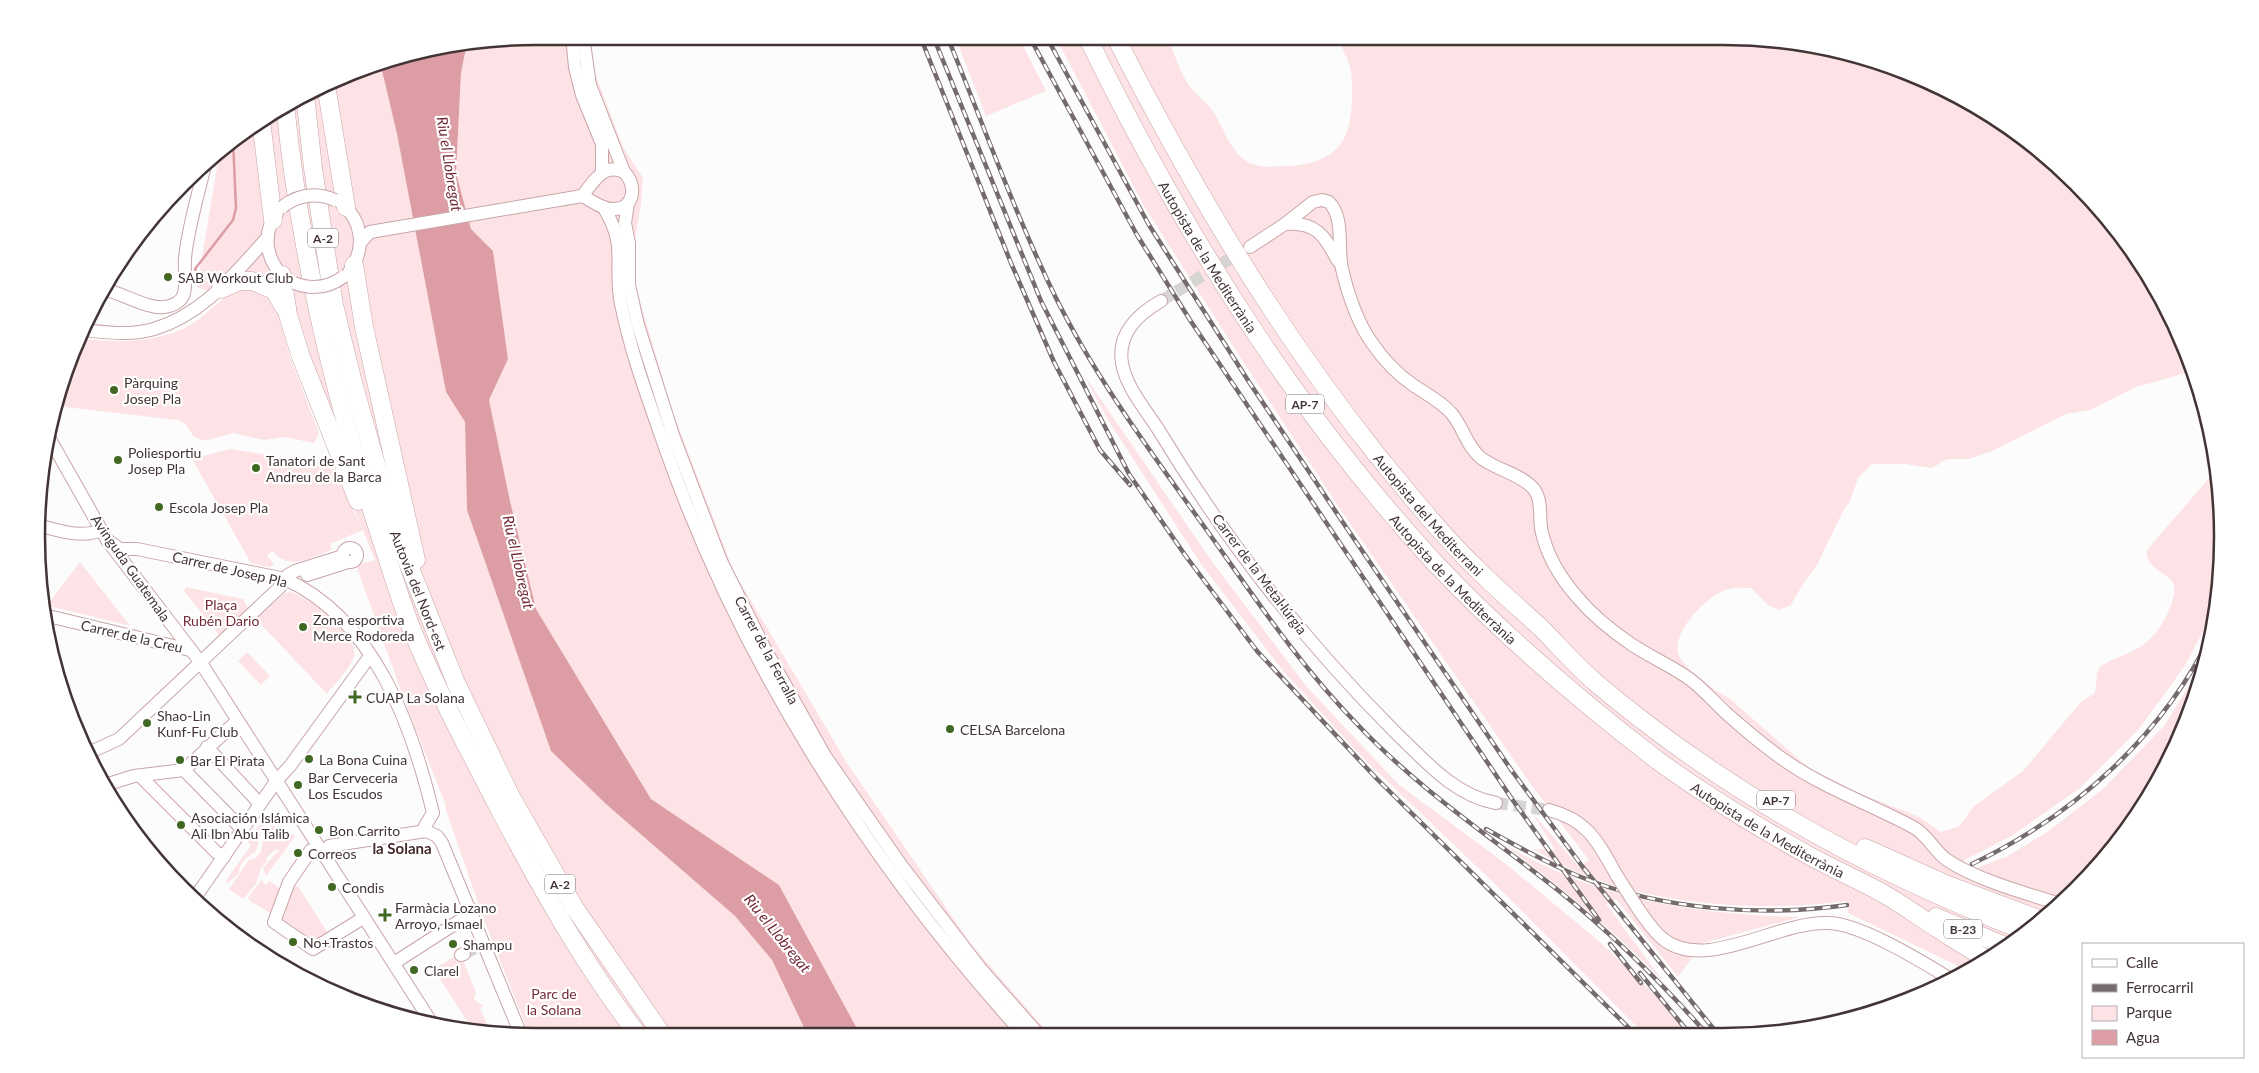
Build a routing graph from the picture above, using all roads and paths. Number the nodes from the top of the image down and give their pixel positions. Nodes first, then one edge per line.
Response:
1 (573, 45) edge
2 (584, 45) edge
3 (1092, 45) edge
4 (1120, 45) edge
5 (327, 92) edge
6 (306, 103) edge
7 (286, 114) edge
8 (262, 129) edge
9 (624, 172) junction
10 (203, 176) edge
11 (598, 177) junction
12 (582, 196) junction
13 (628, 203) junction
14 (340, 204) junction
15 (601, 205) junction
16 (274, 221) junction
17 (357, 224) junction
18 (1285, 224) junction
19 (370, 232) junction
20 (360, 243) junction
21 (1250, 247) tunnel mouth
22 (243, 264) junction
23 (1341, 266) junction
24 (349, 271) junction
25 (282, 273) junction
26 (220, 289) junction
27 (111, 291) edge
28 (1161, 301) tunnel mouth
29 (288, 315) junction
30 (90, 331) edge
31 (1328, 391) joint
32 (53, 445) edge
33 (45, 527) edge
34 (104, 535) junction
35 (120, 552) junction
36 (346, 559) dead end
37 (285, 579) junction
38 (400, 595) junction
39 (429, 614) junction
40 (52, 618) edge
41 (1541, 628) junction
42 (190, 650) junction
43 (370, 656) junction
44 (201, 663) junction
45 (237, 721) junction
46 (207, 747) junction
47 (94, 750) edge
48 (184, 770) junction
49 (140, 776) junction
50 (112, 783) edge
51 (279, 785) junction
52 (1496, 803) tunnel mouth
53 (260, 804) junction
54 (1548, 810) tunnel mouth
55 (243, 830) junction
56 (426, 830) junction
57 (321, 852) junction
58 (224, 857) junction
59 (198, 893) edge
60 (1885, 894) junction
61 (2051, 902) edge
62 (470, 908) junction
63 (2033, 917) edge
64 (363, 918) junction
65 (2019, 928) edge
66 (1998, 943) edge
67 (1979, 955) edge
68 (394, 963) junction
69 (1944, 975) edge
70 (426, 1015) edge
71 (518, 1027) edge
72 (633, 1028) edge
73 (657, 1028) edge
74 (1018, 1028) edge
75 (1033, 1028) edge

1 - 11 street
2 - 9 street
3 - 60 highway, Autopista de la Mediterrània / AP-7
4 - 31 highway, Autopista de la Mediterrània / AP-7
5 - 14 highway
6 - 39 highway, Autovia del Nord-est / A-2
7 - 38 highway, Autovia del Nord-est / A-2
8 - 16 highway
9 - 11 street
9 - 13 street
10 - 27 street
11 - 12 street
11 - 15 street
12 - 15 street
12 - 19 street
13 - 15 street
13 - 75 street, Carrer de la Ferralla
14 - 16 street, bridge
14 - 17 street
15 - 74 street, Carrer de la Ferralla
16 - 22 street
16 - 25 street
17 - 19 street
17 - 20 street
18 - 21 street
18 - 23 street
18 - 23 street
19 - 20 street
20 - 24 street
22 - 25 street
22 - 26 street
23 - 61 street
24 - 25 street, bridge
24 - 39 highway
25 - 29 highway
26 - 29 highway
26 - 30 street
28 - 52 street, Carrer de la Metal·lúrgia
29 - 38 highway
31 - 41 highway, Autopista del Mediterrani / AP-7
32 - 34 street, Avinguda Guatemala
33 - 34 street
34 - 35 street, Avinguda Guatemala
35 - 37 street, Carrer de Josep Pla
35 - 42 street, Avinguda Guatemala
36 - 37 street
37 - 43 street, Carrer de Josep Pla
37 - 44 street
38 - 72 highway, Autovia del Nord-est / A-2
39 - 73 highway, Autovia del Nord-est / A-2
40 - 42 street, Carrer de la Creu
41 - 63 highway, Autopista de la Mediterrània / AP-7
41 - 65 highway, B-23
42 - 44 street, Avinguda Guatemala
43 - 51 street
43 - 56 street, Carrer de Josep Pla
44 - 45 street, Avinguda Guatemala
44 - 47 street
45 - 46 street
45 - 51 street, Avinguda Guatemala
46 - 48 street
46 - 53 street
48 - 49 street
48 - 55 street
49 - 50 street
49 - 58 street
51 - 53 street
51 - 57 street, Avinguda Guatemala
53 - 55 street
54 - 69 street, bridge
55 - 58 street
56 - 57 street
56 - 62 street
57 - 64 street, Avinguda Guatemala
57 - 64 street
58 - 59 street
60 - 66 highway, B-23
60 - 67 highway, Autopista de la Mediterrània / AP-7
62 - 68 street
62 - 71 street
64 - 68 street, Avinguda Guatemala
68 - 70 street, Avinguda Guatemala

